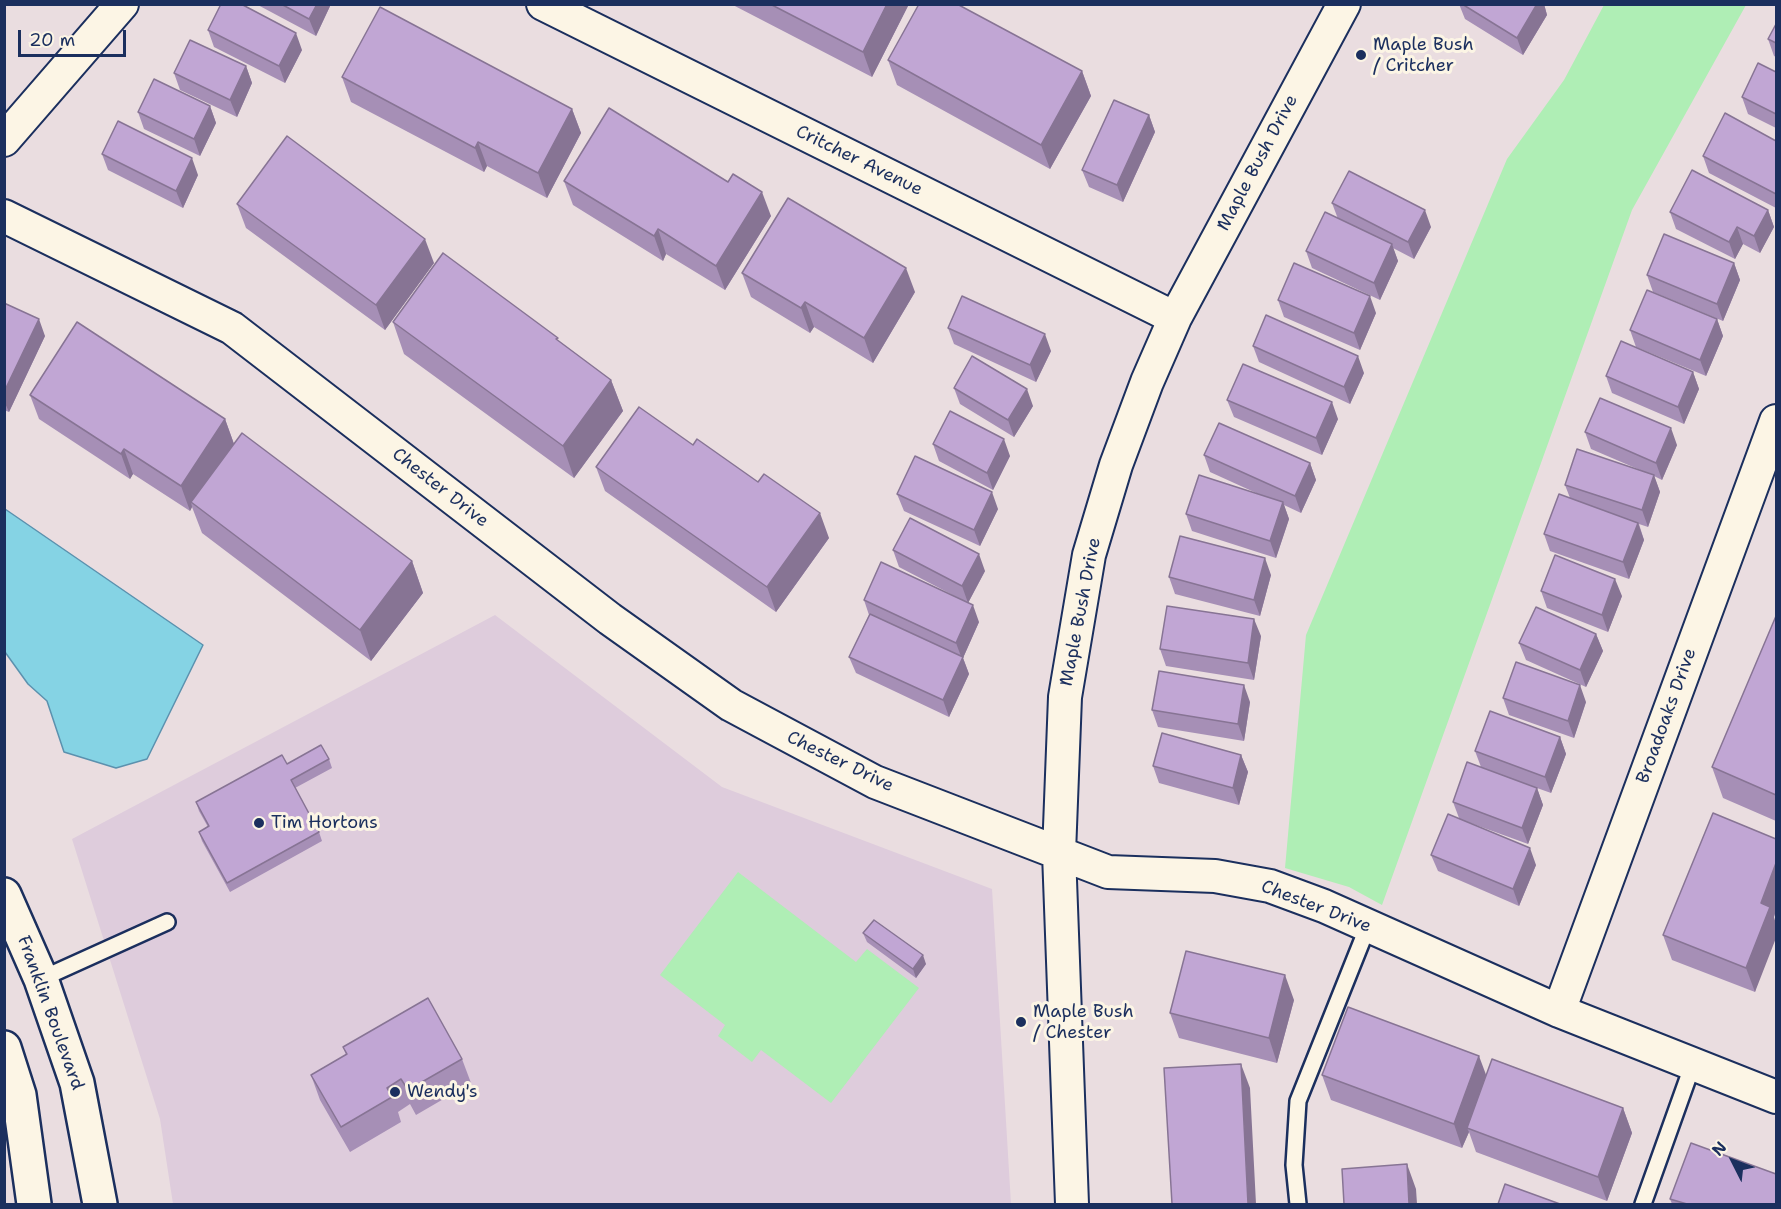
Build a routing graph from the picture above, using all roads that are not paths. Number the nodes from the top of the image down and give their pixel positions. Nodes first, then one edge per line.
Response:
1 (122, 4) edge
2 (543, 4) edge
3 (1344, 4) edge
4 (4, 140) edge
5 (4, 216) edge
6 (1175, 318) junction
7 (1776, 421) edge
8 (1059, 853) junction
9 (4, 895) edge
10 (167, 922) dead end
11 (1368, 926) junction
12 (41, 979) junction
13 (1559, 1011) junction
14 (4, 1048) edge
15 (1693, 1064) junction
16 (1776, 1097) edge
17 (34, 1204) edge
18 (100, 1204) edge
19 (1072, 1204) edge
20 (1298, 1204) edge
21 (1643, 1204) edge

1 - 4 street
2 - 6 street, Critcher Avenue
3 - 6 street, Maple Bush Drive
5 - 8 street, Chester Drive
6 - 8 street, Maple Bush Drive
7 - 13 street, Broadoaks Drive
8 - 11 street, Chester Drive
8 - 19 street, Maple Bush Drive
9 - 12 main road, Franklin Boulevard
10 - 12 lane
11 - 13 street, Chester Drive
11 - 20 lane
12 - 18 main road, Franklin Boulevard
13 - 15 street, Chester Drive
14 - 17 main road
15 - 16 street, Chester Drive
15 - 21 lane

